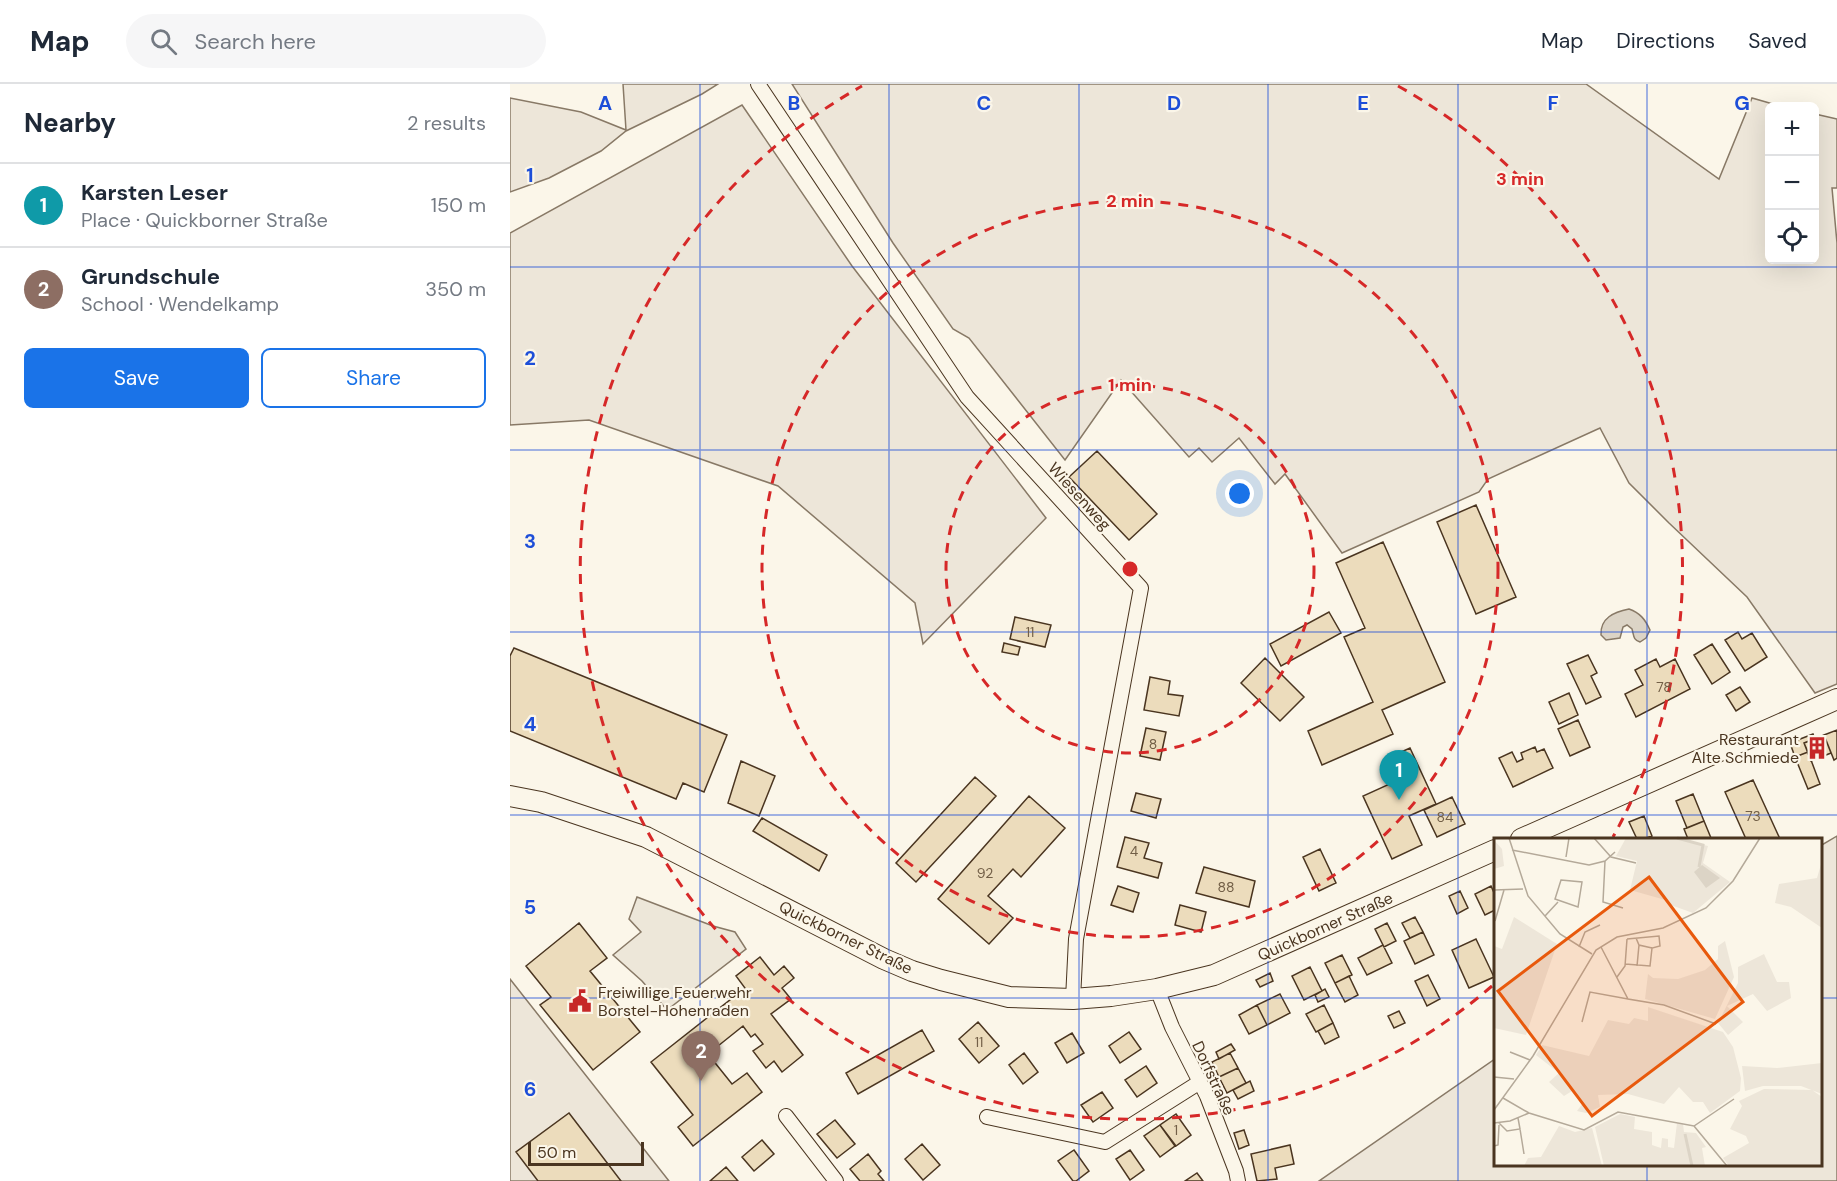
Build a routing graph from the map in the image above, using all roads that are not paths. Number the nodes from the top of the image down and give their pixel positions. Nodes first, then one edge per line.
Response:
1 (758, 84) edge
2 (1837, 699) edge
3 (510, 796) edge
4 (1523, 838) edge
5 (1494, 850) edge
6 (1157, 989) junction
7 (1073, 999) junction
8 (1200, 1082) junction
9 (786, 1116) dead end
10 (987, 1117) dead end
11 (836, 1181) edge
12 (1238, 1181) edge

1 - 7 street, Wiesenweg
2 - 4 main road
3 - 7 main road, Quickborner Straße
5 - 6 main road, Quickborner Straße
6 - 7 main road, Quickborner Straße
6 - 8 street, Dorfstraße
8 - 10 street
8 - 12 street, Dorfstraße
9 - 11 street

